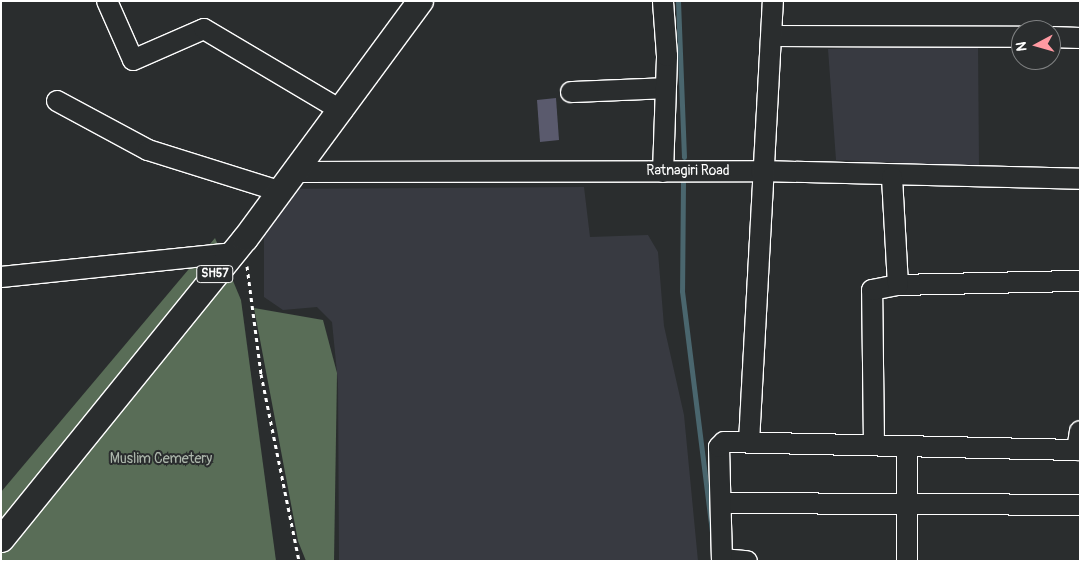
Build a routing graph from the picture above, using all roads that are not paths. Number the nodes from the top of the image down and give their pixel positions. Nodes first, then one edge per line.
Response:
1 (107, 1) edge
2 (420, 1) edge
3 (663, 1) edge
4 (773, 1) edge
5 (772, 36) junction
6 (1011, 37) edge
7 (1061, 37) edge
8 (1080, 38) edge
9 (665, 88) junction
10 (571, 92) dead end
11 (56, 101) dead end
12 (342, 110) junction
13 (761, 171) junction
14 (296, 172) junction
15 (663, 172) junction
16 (892, 177) junction
17 (1080, 179) edge
18 (279, 191) junction
19 (238, 246) junction
20 (1, 277) edge
21 (1080, 281) edge
22 (898, 284) junction
23 (749, 442) junction
24 (1079, 443) edge
25 (874, 445) junction
26 (907, 446) junction
27 (907, 502) junction
28 (721, 504) junction
29 (1080, 505) edge
30 (1, 539) edge
31 (722, 560) edge
32 (747, 561) edge
33 (907, 561) edge

1 - 12 street
2 - 12 main road, SH57
3 - 9 street
4 - 5 street
5 - 6 street
5 - 13 street
7 - 8 street
9 - 10 street
9 - 15 street
11 - 18 street
12 - 14 main road, SH57
13 - 15 street, Ratnagiri Road
13 - 16 street, Ratnagiri Road
13 - 23 street
14 - 15 street, Ratnagiri Road
14 - 18 main road, SH57
16 - 17 street, Ratnagiri Road
16 - 22 street
18 - 19 main road, SH57
19 - 20 street
19 - 30 main road, SH57
21 - 22 street
22 - 25 street
23 - 25 street
23 - 28 street
24 - 26 street
25 - 26 street
26 - 27 street
27 - 28 street
27 - 29 street
27 - 33 street
28 - 31 street
31 - 32 street

